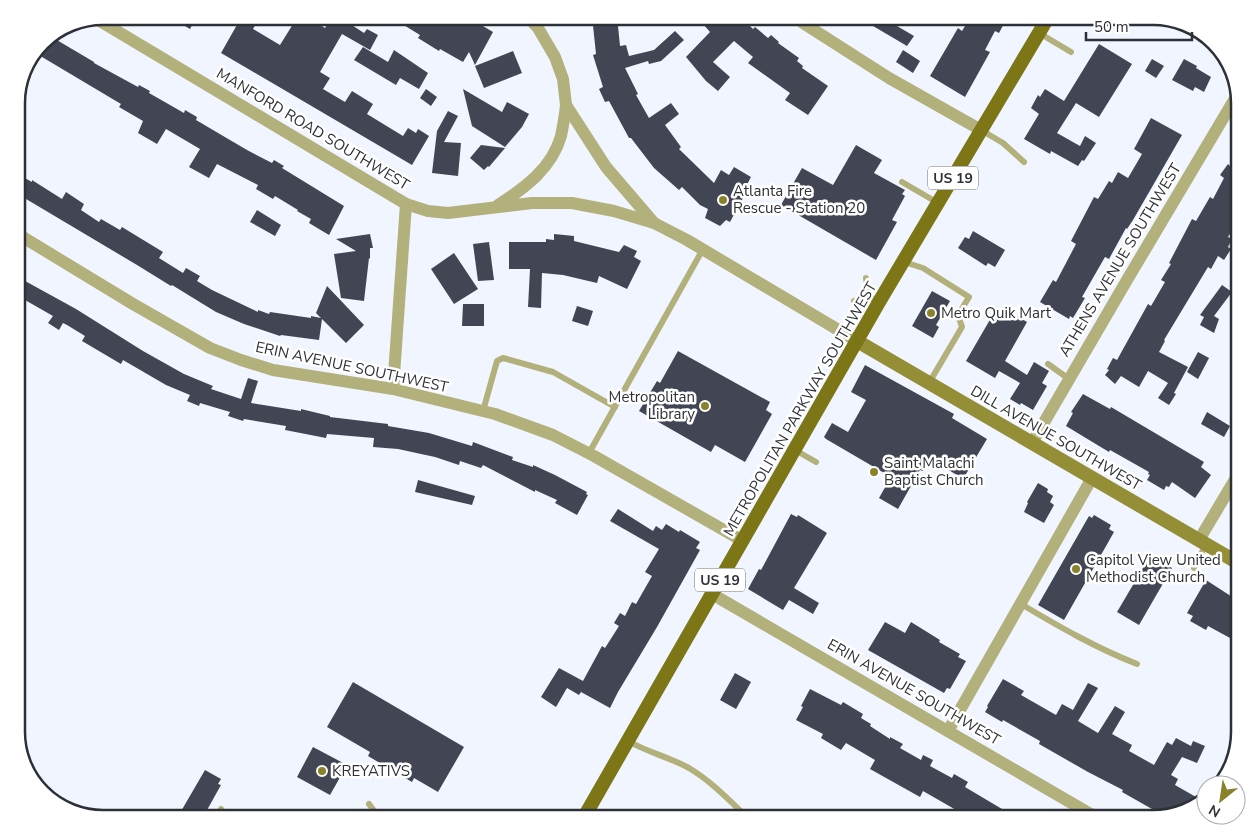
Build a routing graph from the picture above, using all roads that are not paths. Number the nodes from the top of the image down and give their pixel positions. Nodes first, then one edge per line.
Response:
1 (107, 25) edge
2 (535, 25) edge
3 (805, 25) edge
4 (1043, 25) edge
5 (1039, 32) junction
6 (1071, 52) dead end
7 (566, 105) junction
8 (1231, 107) edge
9 (981, 130) junction
10 (1024, 162) dead end
11 (902, 182) dead end
12 (938, 203) junction
13 (406, 204) junction
14 (494, 208) junction
15 (654, 223) junction
16 (25, 238) edge
17 (703, 249) junction
18 (904, 262) junction
19 (866, 278) dead end
20 (874, 299) junction
21 (854, 301) dead end
22 (857, 341) junction
23 (1048, 364) dead end
24 (1069, 379) junction
25 (929, 383) junction
26 (393, 389) junction
27 (615, 407) junction
28 (483, 412) junction
29 (1032, 443) junction
30 (795, 450) junction
31 (589, 453) junction
32 (816, 462) dead end
33 (1092, 478) junction
34 (1231, 488) edge
35 (743, 541) junction
36 (1202, 542) junction
37 (1231, 559) edge
38 (1194, 568) dead end
39 (712, 594) junction
40 (1021, 604) junction
41 (1136, 664) dead end
42 (948, 731) junction
43 (628, 741) junction
44 (369, 804) dead end
45 (373, 810) edge
46 (588, 810) edge
47 (739, 810) edge
48 (1084, 810) edge

1 - 13 street, MANFORD ROAD SOUTHWEST
2 - 7 street
3 - 9 street
4 - 5 main road, METROPOLITAN PARKWAY SOUTHWEST / US 19
5 - 6 lane
5 - 9 main road, METROPOLITAN PARKWAY SOUTHWEST / US 19
7 - 14 street
7 - 15 street
8 - 24 street, ATHENS AVENUE SOUTHWEST
9 - 10 lane
9 - 12 main road, METROPOLITAN PARKWAY SOUTHWEST / US 19
11 - 12 lane
12 - 18 main road, METROPOLITAN PARKWAY SOUTHWEST / US 19
13 - 14 street, MANFORD ROAD SOUTHWEST
13 - 26 street
14 - 15 street, MANFORD ROAD SOUTHWEST
15 - 17 street, MANFORD ROAD SOUTHWEST
16 - 26 street, ERIN AVENUE SOUTHWEST
17 - 22 street, MANFORD ROAD SOUTHWEST
17 - 27 lane
18 - 20 main road, METROPOLITAN PARKWAY SOUTHWEST / US 19
18 - 25 lane
19 - 20 lane
20 - 21 lane
20 - 22 main road, METROPOLITAN PARKWAY SOUTHWEST / US 19
22 - 25 main road, DILL AVENUE SOUTHWEST
22 - 30 main road, METROPOLITAN PARKWAY SOUTHWEST / US 19
23 - 24 lane
24 - 29 street, ATHENS AVENUE SOUTHWEST
25 - 29 main road, DILL AVENUE SOUTHWEST
26 - 28 street, ERIN AVENUE SOUTHWEST
27 - 28 lane
27 - 31 lane
28 - 31 street, ERIN AVENUE SOUTHWEST
29 - 33 main road, DILL AVENUE SOUTHWEST
30 - 32 lane
30 - 35 main road, METROPOLITAN PARKWAY SOUTHWEST / US 19
31 - 35 street, ERIN AVENUE SOUTHWEST
33 - 36 main road, DILL AVENUE SOUTHWEST
33 - 40 street
34 - 36 street
35 - 39 main road, METROPOLITAN PARKWAY SOUTHWEST / US 19
36 - 37 main road, DILL AVENUE SOUTHWEST
36 - 38 lane
39 - 42 street, ERIN AVENUE SOUTHWEST
39 - 43 main road, METROPOLITAN PARKWAY SOUTHWEST / US 19
40 - 41 lane
40 - 42 street
42 - 48 street, ERIN AVENUE SOUTHWEST
43 - 46 main road, METROPOLITAN PARKWAY SOUTHWEST / US 19
43 - 47 lane
44 - 45 lane

